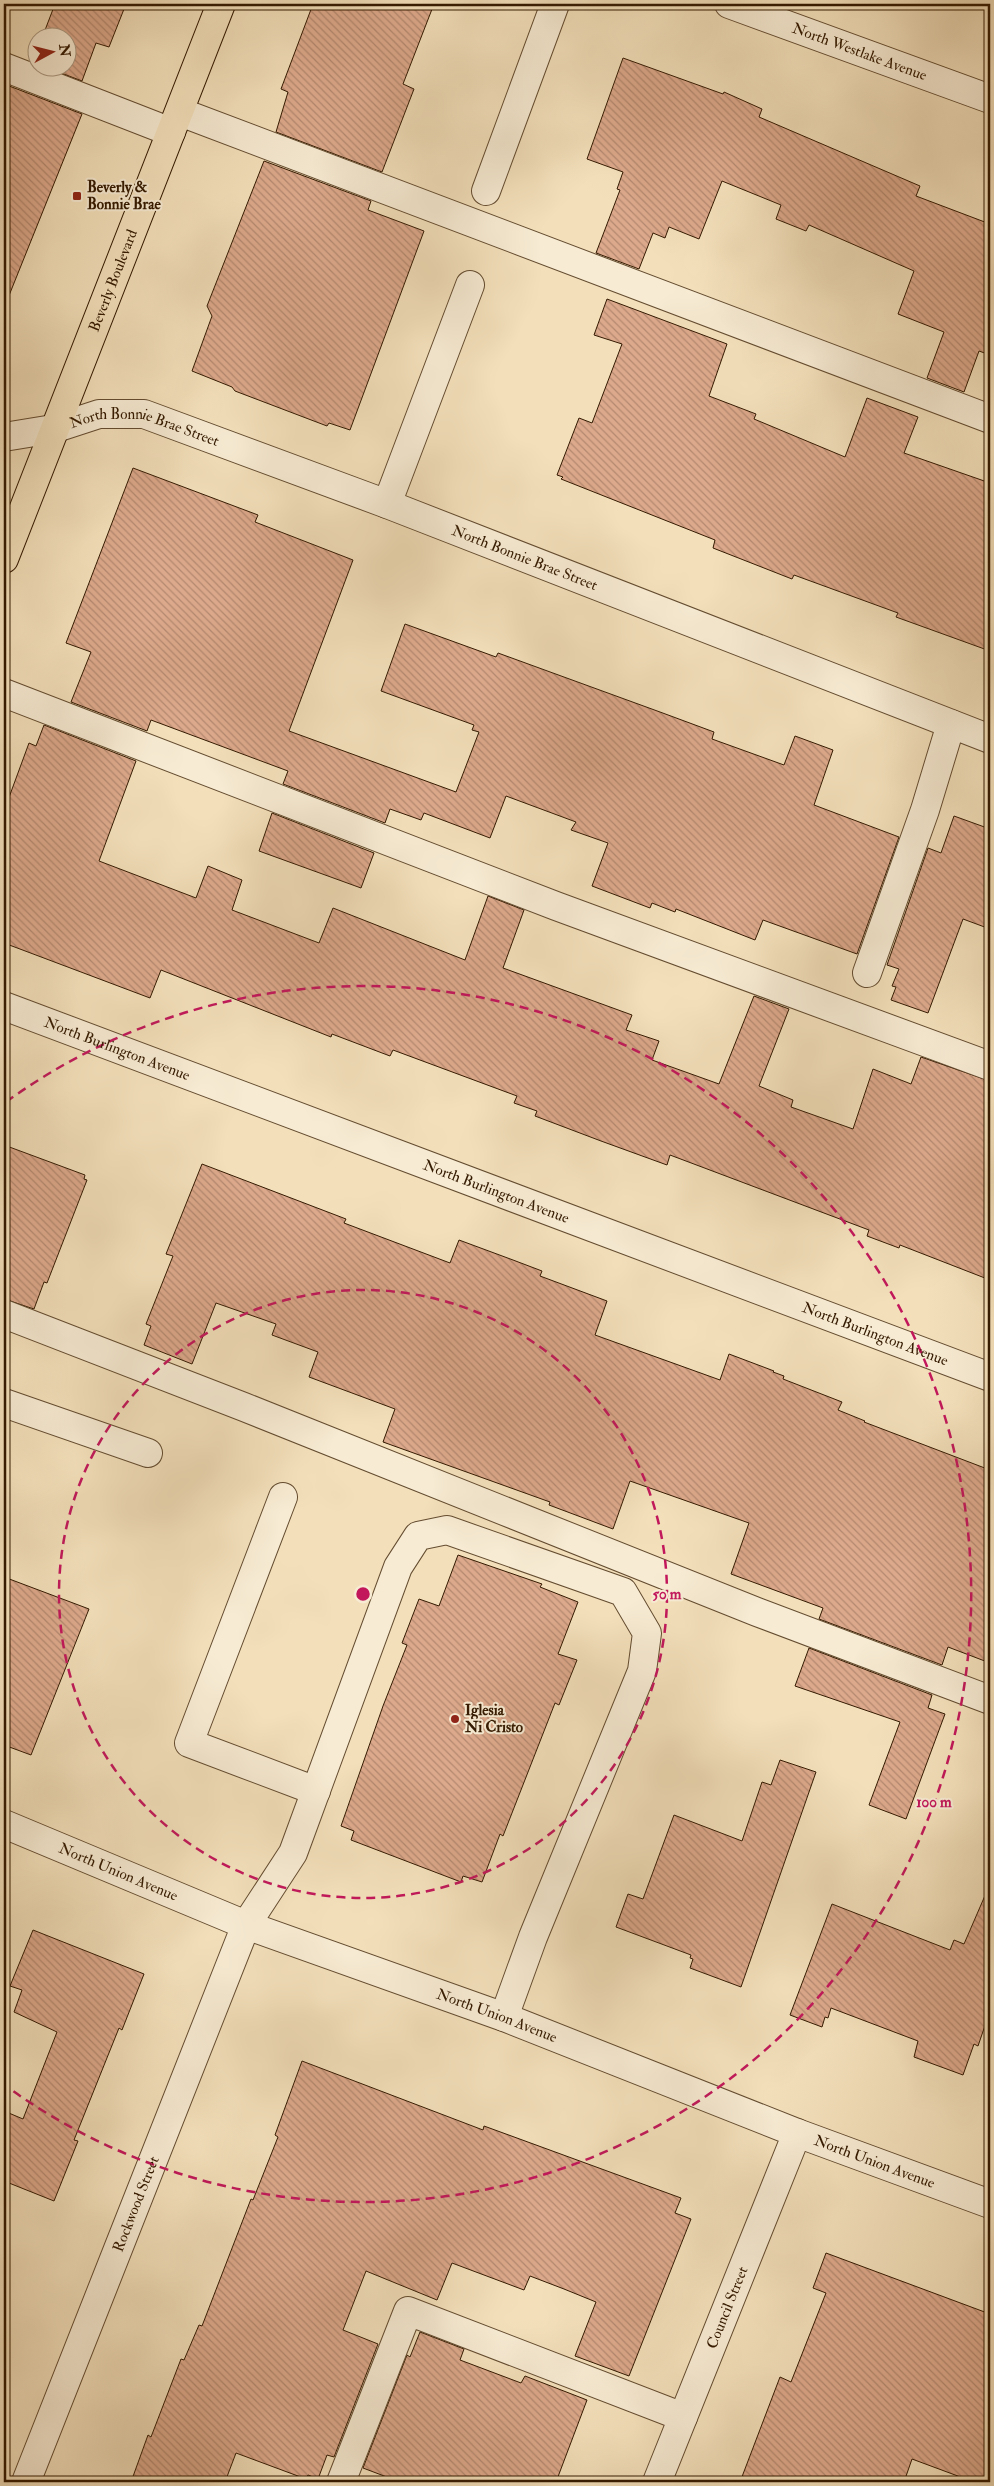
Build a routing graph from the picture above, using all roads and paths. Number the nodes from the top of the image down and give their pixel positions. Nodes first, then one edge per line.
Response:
1 (222, 4) edge
2 (555, 4) edge
3 (728, 4) edge
4 (4, 67) edge
5 (990, 99) edge
6 (175, 122) junction
7 (486, 191) dead end
8 (470, 285) dead end
9 (990, 419) edge
10 (53, 430) junction
11 (4, 437) edge
12 (386, 504) junction
13 (4, 559) edge
14 (4, 693) edge
15 (951, 724) junction
16 (990, 739) edge
17 (867, 973) dead end
18 (4, 1006) edge
19 (990, 1066) edge
20 (4, 1314) edge
21 (990, 1377) edge
22 (4, 1402) edge
23 (148, 1453) dead end
24 (284, 1497) dead end
25 (990, 1700) edge
26 (316, 1791) junction
27 (4, 1824) edge
28 (246, 1925) junction
29 (504, 2017) junction
30 (797, 2133) junction
31 (990, 2204) edge
32 (683, 2417) junction
33 (26, 2482) edge
34 (341, 2482) edge
35 (657, 2482) edge

1 - 6 main road, Beverly Boulevard
2 - 7 street
3 - 5 street, North Westlake Avenue
4 - 6 street
6 - 9 street
6 - 10 main road, Beverly Boulevard
8 - 12 street
10 - 11 street, North Bonnie Brae Street
10 - 12 street, North Bonnie Brae Street
10 - 13 main road, Beverly Boulevard
12 - 15 street, North Bonnie Brae Street
14 - 19 street
15 - 16 street, North Bonnie Brae Street
15 - 17 street
18 - 21 street, North Burlington Avenue
20 - 25 street
22 - 23 street
24 - 26 street
26 - 28 street, Rockwood Street
26 - 29 street, Rockwood Street
27 - 28 street, North Union Avenue
28 - 29 street, North Union Avenue
28 - 33 street, Rockwood Street
29 - 30 street, North Union Avenue
30 - 31 street, North Union Avenue
30 - 32 street, Council Street
32 - 34 street
32 - 35 street, Council Street

